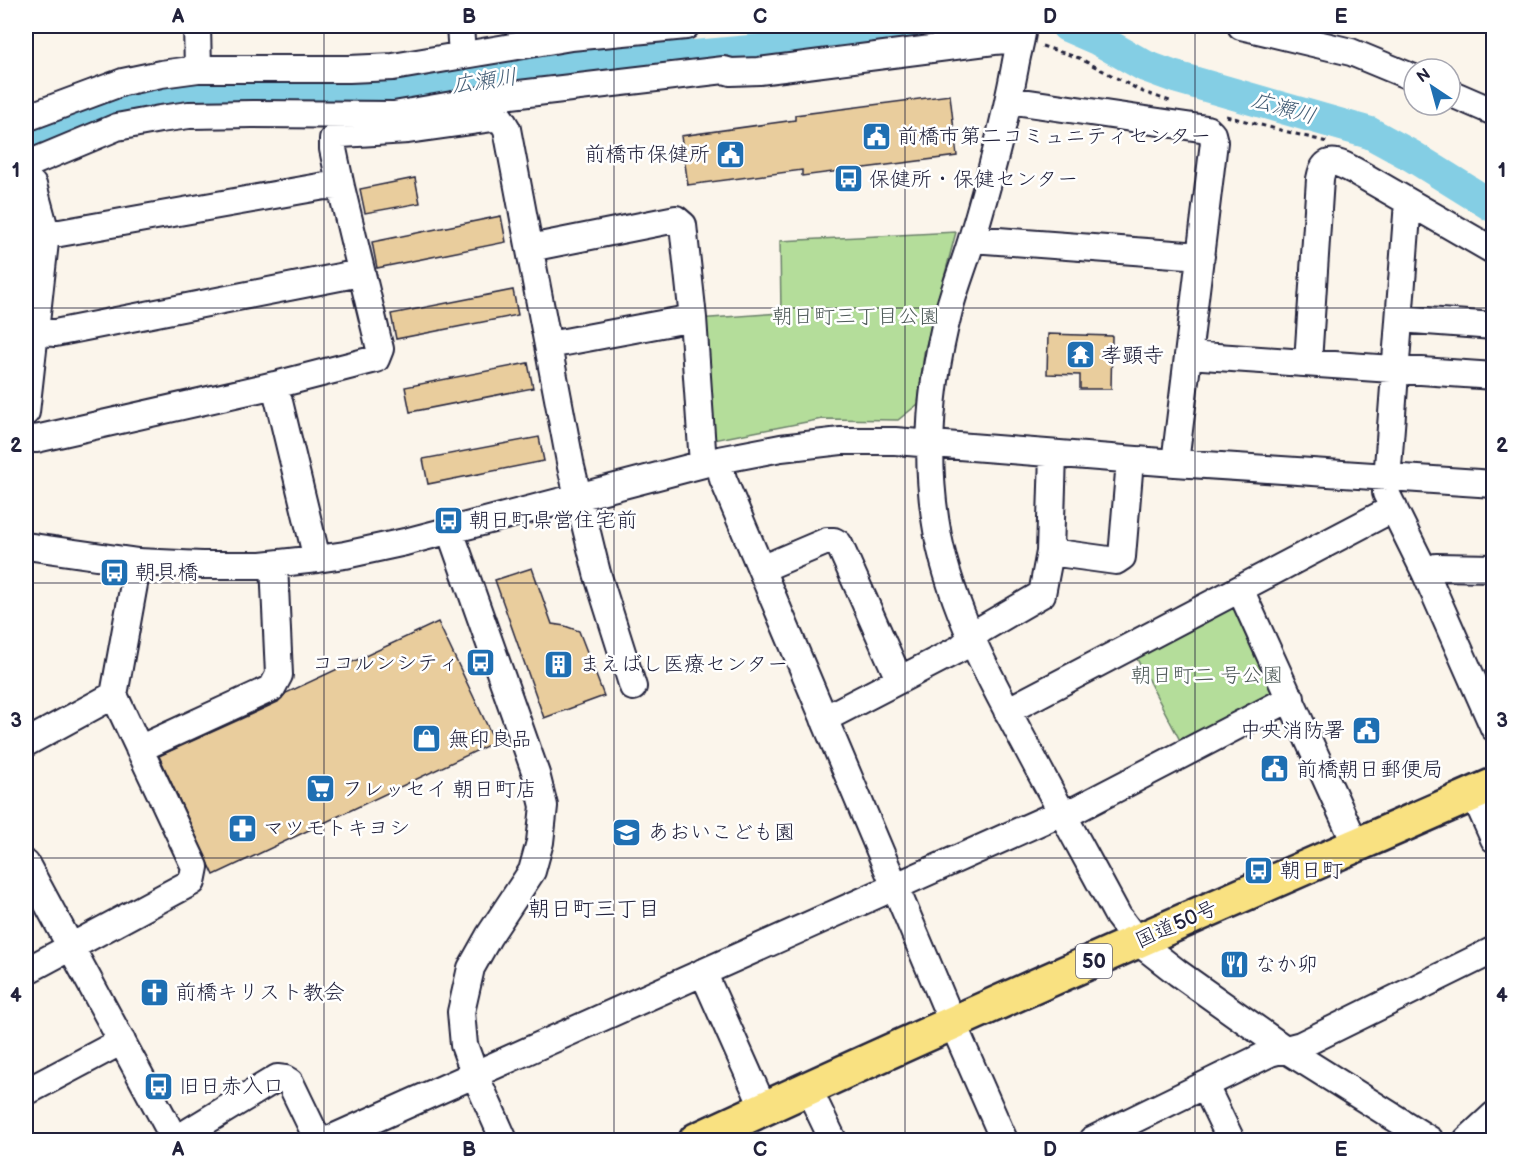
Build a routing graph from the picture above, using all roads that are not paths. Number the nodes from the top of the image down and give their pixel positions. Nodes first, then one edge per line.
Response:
1 (197, 26) edge
2 (460, 26) edge
3 (686, 26) edge
4 (1241, 26) edge
5 (570, 31) edge
6 (1023, 36) edge
7 (462, 56) junction
8 (198, 69) junction
9 (1402, 73) edge
10 (1462, 98) edge
11 (1009, 100) junction
12 (1494, 112) edge
13 (26, 118) edge
14 (26, 165) edge
15 (26, 181) edge
16 (341, 187) junction
17 (1408, 202) junction
18 (46, 233) junction
19 (972, 239) junction
20 (530, 248) junction
21 (1494, 251) edge
22 (1201, 256) junction
23 (360, 273) junction
24 (693, 318) junction
25 (1400, 319) junction
26 (1494, 326) edge
27 (35, 331) junction
28 (549, 345) junction
29 (1188, 355) junction
30 (1308, 362) junction
31 (1396, 370) junction
32 (1494, 376) edge
33 (275, 385) junction
34 (26, 412) edge
35 (26, 438) edge
36 (929, 444) junction
37 (1053, 454) junction
38 (1130, 460) junction
39 (711, 462) junction
40 (1175, 464) junction
41 (1388, 478) junction
42 (1494, 484) edge
43 (578, 497) junction
44 (1394, 508) junction
45 (450, 531) junction
46 (26, 546) edge
47 (1050, 552) junction
48 (317, 559) junction
49 (138, 562) junction
50 (274, 564) junction
51 (1494, 568) edge
52 (761, 569) junction
53 (1425, 572) junction
54 (1240, 589) junction
55 (972, 637) junction
56 (899, 680) junction
57 (633, 687) dead end
58 (114, 695) junction
59 (1290, 698) junction
60 (1007, 711) junction
61 (824, 718) junction
62 (1494, 728) edge
63 (26, 743) edge
64 (139, 749) junction
65 (1484, 789) edge
66 (1062, 812) junction
67 (1494, 839) edge
68 (1356, 845) junction
69 (26, 864) edge
70 (895, 886) junction
71 (1137, 941) junction
72 (70, 947) junction
73 (1494, 950) edge
74 (26, 971) edge
75 (703, 972) junction
76 (953, 1024) junction
77 (122, 1041) junction
78 (1285, 1049) junction
79 (475, 1076) junction
80 (1205, 1086) junction
81 (808, 1088) junction
82 (26, 1092) edge
83 (764, 1109) junction
84 (1494, 1115) edge
85 (175, 1140) edge
86 (318, 1140) edge
87 (328, 1140) edge
88 (504, 1140) edge
89 (696, 1140) edge
90 (833, 1140) edge
91 (1004, 1140) edge
92 (1092, 1140) edge
93 (1231, 1140) edge
94 (1429, 1140) edge
95 (1467, 1140) edge

1 - 8 street
2 - 7 street
3 - 5 street
4 - 9 street
5 - 7 street
6 - 11 street
6 - 14 street
7 - 8 street
8 - 13 street
10 - 12 street
11 - 19 street
11 - 22 street
15 - 18 street
16 - 18 street
16 - 20 street
16 - 23 street
17 - 21 street
17 - 25 street
17 - 30 street
18 - 27 street
19 - 22 street
19 - 36 street
20 - 24 street
20 - 28 street
22 - 29 street
23 - 27 street
23 - 33 street
24 - 28 street
24 - 39 street
25 - 26 street
25 - 31 street
27 - 34 street
28 - 43 street
29 - 30 street
29 - 40 street
30 - 31 street
31 - 32 street
31 - 41 street
33 - 35 street
33 - 48 street
36 - 37 street
36 - 39 street
36 - 55 street
37 - 38 street
37 - 47 street
38 - 40 street
38 - 47 street
39 - 43 street
39 - 52 street
40 - 41 street
41 - 42 street
41 - 44 street
43 - 45 street
43 - 57 street
44 - 53 street
44 - 54 street
45 - 48 street
45 - 79 street
46 - 49 street
47 - 55 street
48 - 50 street
49 - 50 street
49 - 58 street
50 - 64 street
51 - 53 street
52 - 56 street
52 - 61 street
53 - 62 street
54 - 59 street
54 - 60 street
55 - 56 street
55 - 60 street
56 - 61 street
58 - 63 street
58 - 64 street
59 - 66 street
59 - 68 street
60 - 66 street
61 - 70 street
64 - 72 street
65 - 67 street
65 - 68 highway, 国道50号 / 50
66 - 70 street
66 - 71 street
68 - 71 highway, 国道50号 / 50
69 - 72 street
70 - 75 street
70 - 76 street
71 - 76 highway, 国道50号 / 50
71 - 78 street
72 - 74 street
72 - 77 street
73 - 78 street
75 - 79 street
75 - 83 street
76 - 81 highway, 国道50号 / 50
76 - 91 street
77 - 82 street
77 - 85 street
78 - 80 street
78 - 94 street
79 - 87 street
79 - 88 street
80 - 92 street
80 - 93 street
81 - 83 highway, 国道50号 / 50
81 - 90 street
83 - 89 highway, 国道50号 / 50
84 - 95 street
85 - 86 street

